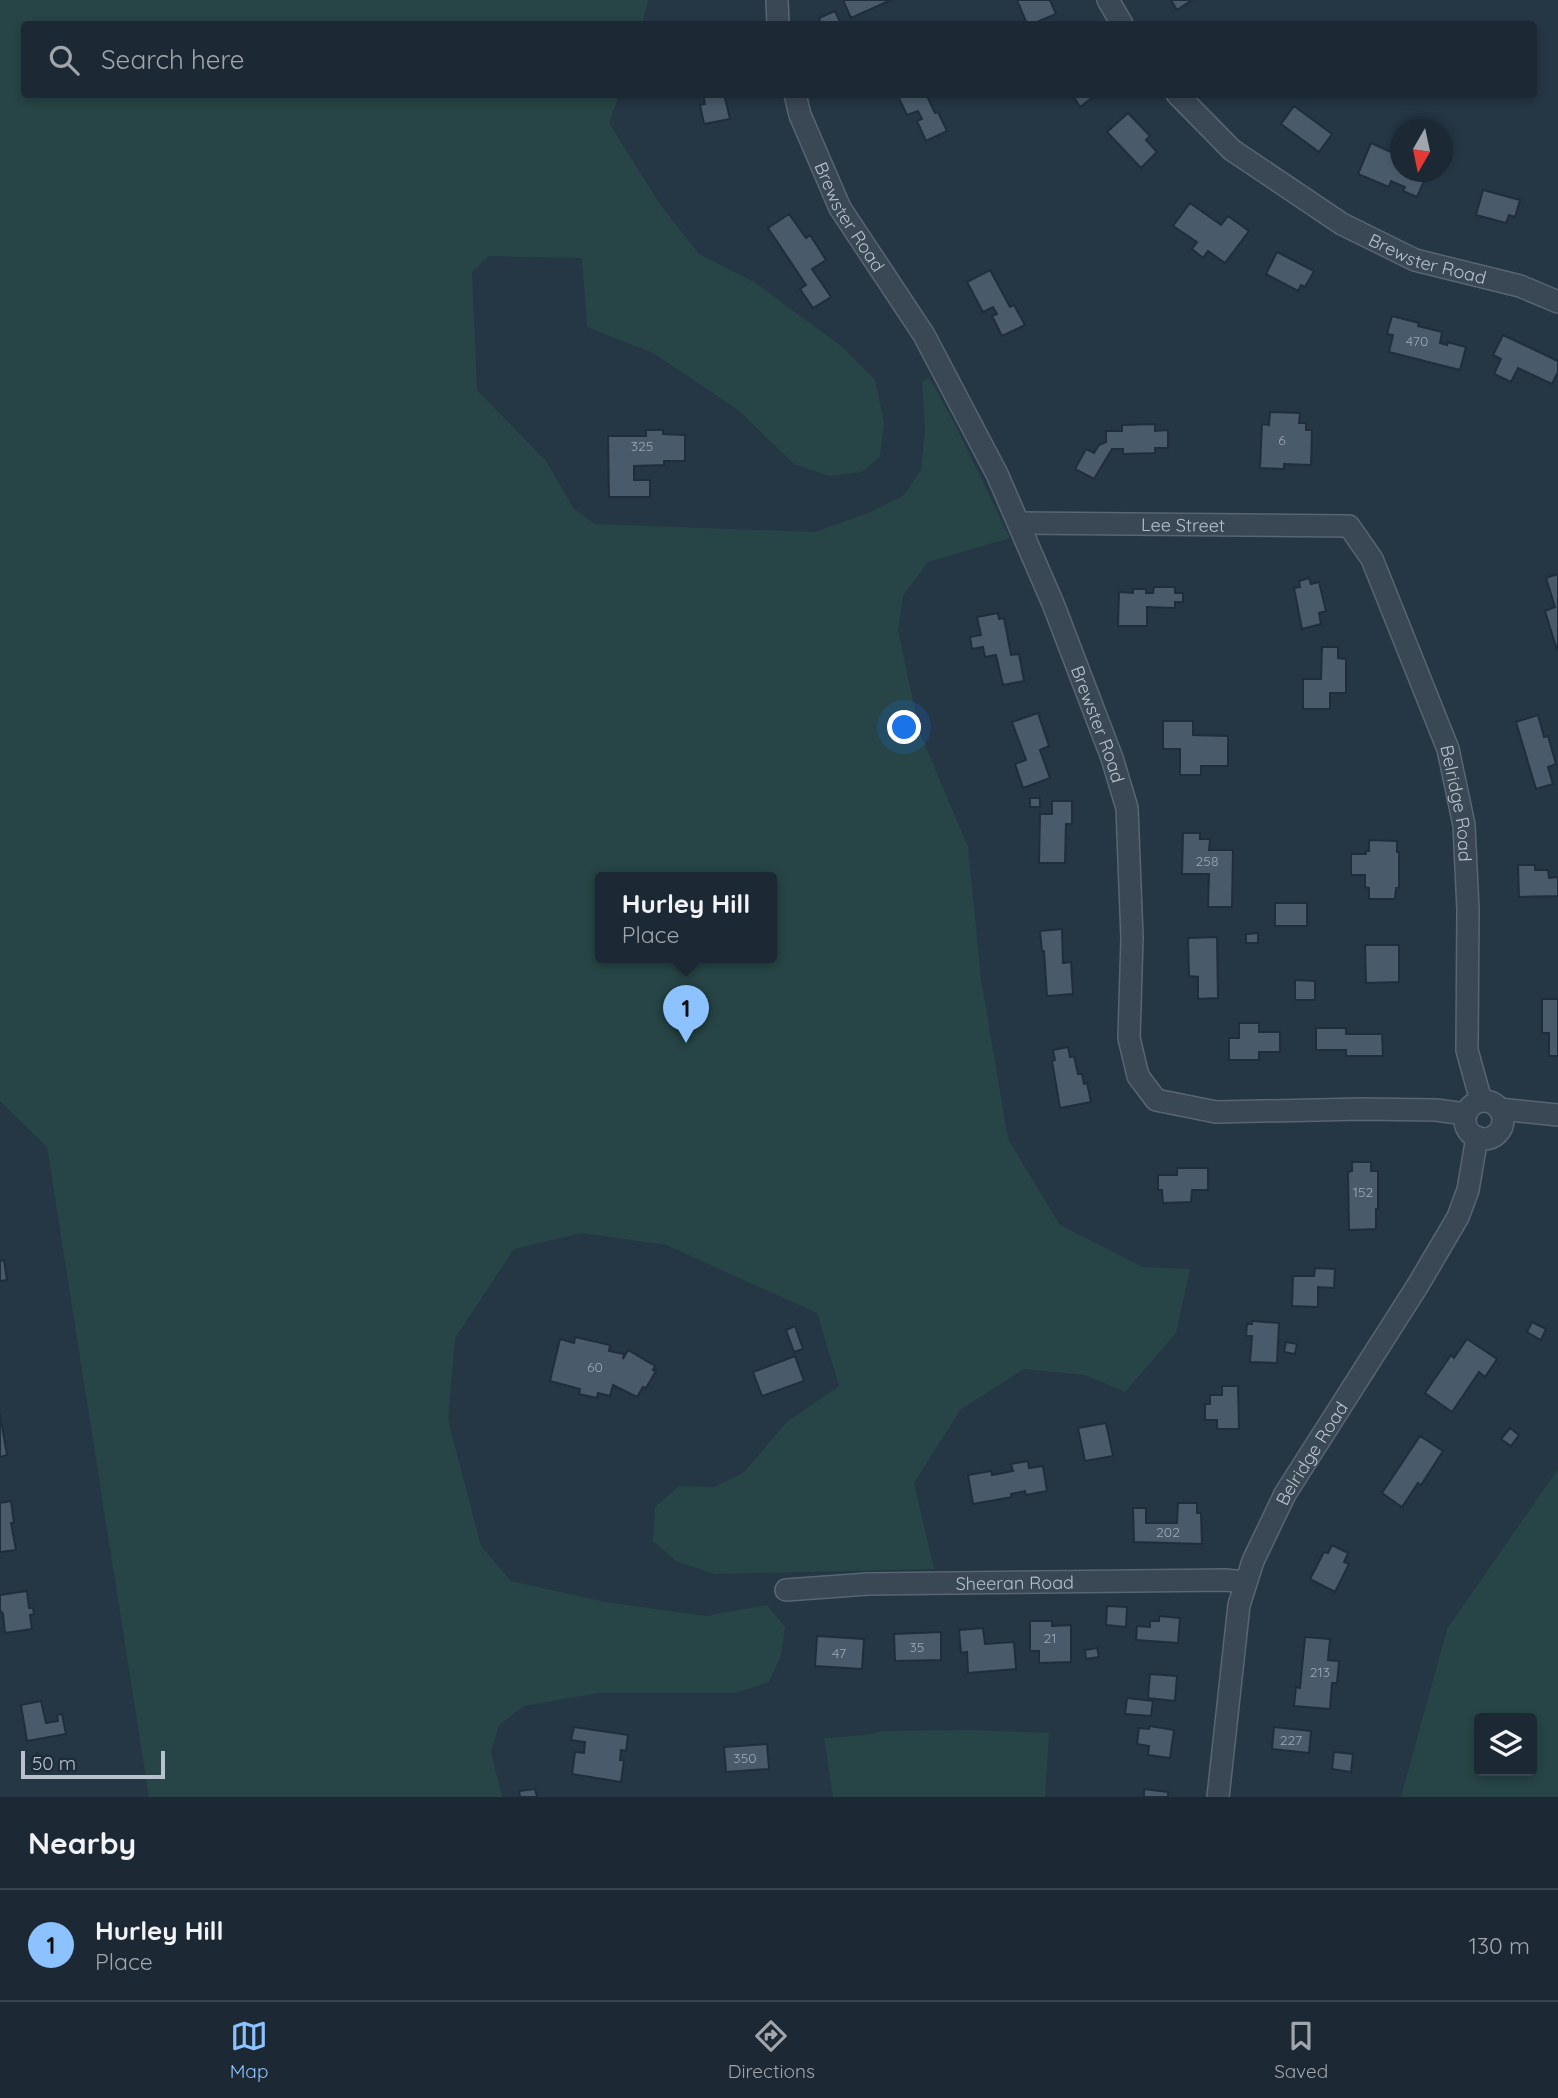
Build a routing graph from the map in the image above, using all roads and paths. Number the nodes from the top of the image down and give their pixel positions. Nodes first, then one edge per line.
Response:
1 (777, 0) edge
2 (1108, 0) edge
3 (778, 21) edge
4 (1120, 21) edge
5 (796, 98) edge
6 (1182, 98) edge
7 (1558, 302) edge
8 (1019, 523) junction
9 (1349, 526) joint
10 (1482, 1108) junction
11 (1558, 1115) edge
12 (1477, 1137) junction
13 (1245, 1582) junction
14 (786, 1590) dead end
15 (1218, 1797) edge

1 - 3 street
2 - 4 street
5 - 8 street, Brewster Road
6 - 7 street, Brewster Road
8 - 9 street, Lee Street
8 - 10 street, Brewster Road
9 - 10 street, Belridge Road
10 - 11 street, Brewster Road
10 - 12 street, Belridge Road
10 - 12 street
12 - 13 street, Belridge Road
13 - 14 street, Sheeran Road
13 - 15 street, Belridge Road

